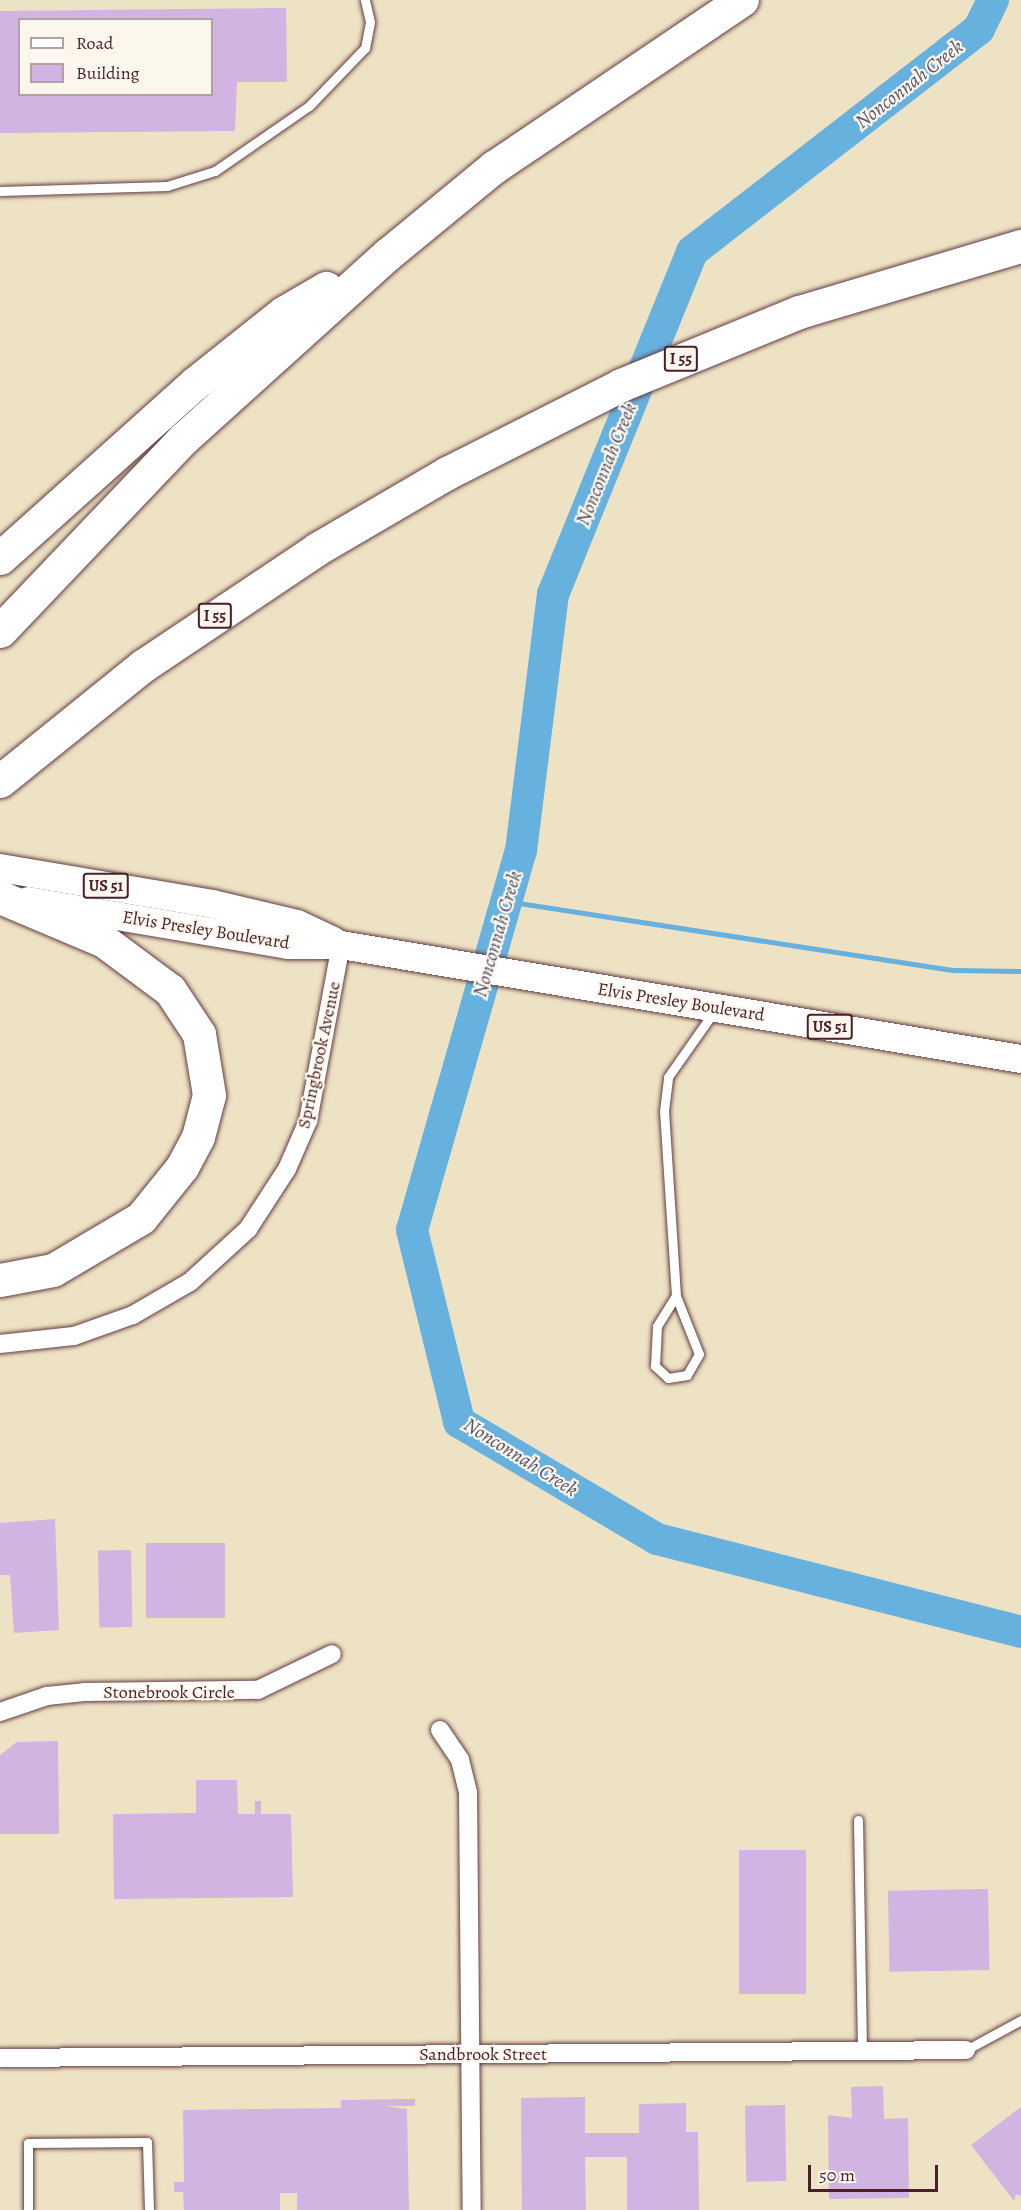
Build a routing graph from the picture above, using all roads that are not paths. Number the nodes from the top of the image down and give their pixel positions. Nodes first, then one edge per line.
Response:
1 (365, 0) edge
2 (742, 0) edge
3 (0, 191) edge
4 (1021, 246) edge
5 (388, 254) junction
6 (0, 558) edge
7 (0, 631) edge
8 (0, 781) edge
9 (0, 868) edge
10 (0, 897) edge
11 (341, 945) junction
12 (716, 1008) junction
13 (1021, 1059) edge
14 (0, 1280) edge
15 (676, 1296) junction
16 (0, 1344) edge
17 (332, 1654) dead end
18 (0, 1712) edge
19 (440, 1730) dead end
20 (858, 1820) dead end
21 (1021, 2020) edge
22 (966, 2050) joint
23 (862, 2051) junction
24 (472, 2054) junction
25 (0, 2058) edge
26 (28, 2210) edge
27 (149, 2210) edge
28 (472, 2210) edge

1 - 3 lane
2 - 5 highway
4 - 8 highway, I 55
5 - 6 highway
5 - 7 highway
9 - 11 main road, Elvis Presley Boulevard / US 51
10 - 11 main road, Elvis Presley Boulevard / US 51
10 - 14 highway
11 - 12 main road, Elvis Presley Boulevard / US 51
11 - 16 street, Springbrook Avenue
12 - 13 main road, Elvis Presley Boulevard / US 51
12 - 15 lane
15 - 15 lane
17 - 18 street, Stonebrook Circle
19 - 24 street
20 - 23 lane
21 - 22 lane
22 - 23 street, Sandbrook Street
23 - 24 street, Sandbrook Street
24 - 25 street, Sandbrook Street
24 - 28 street
26 - 27 lane

